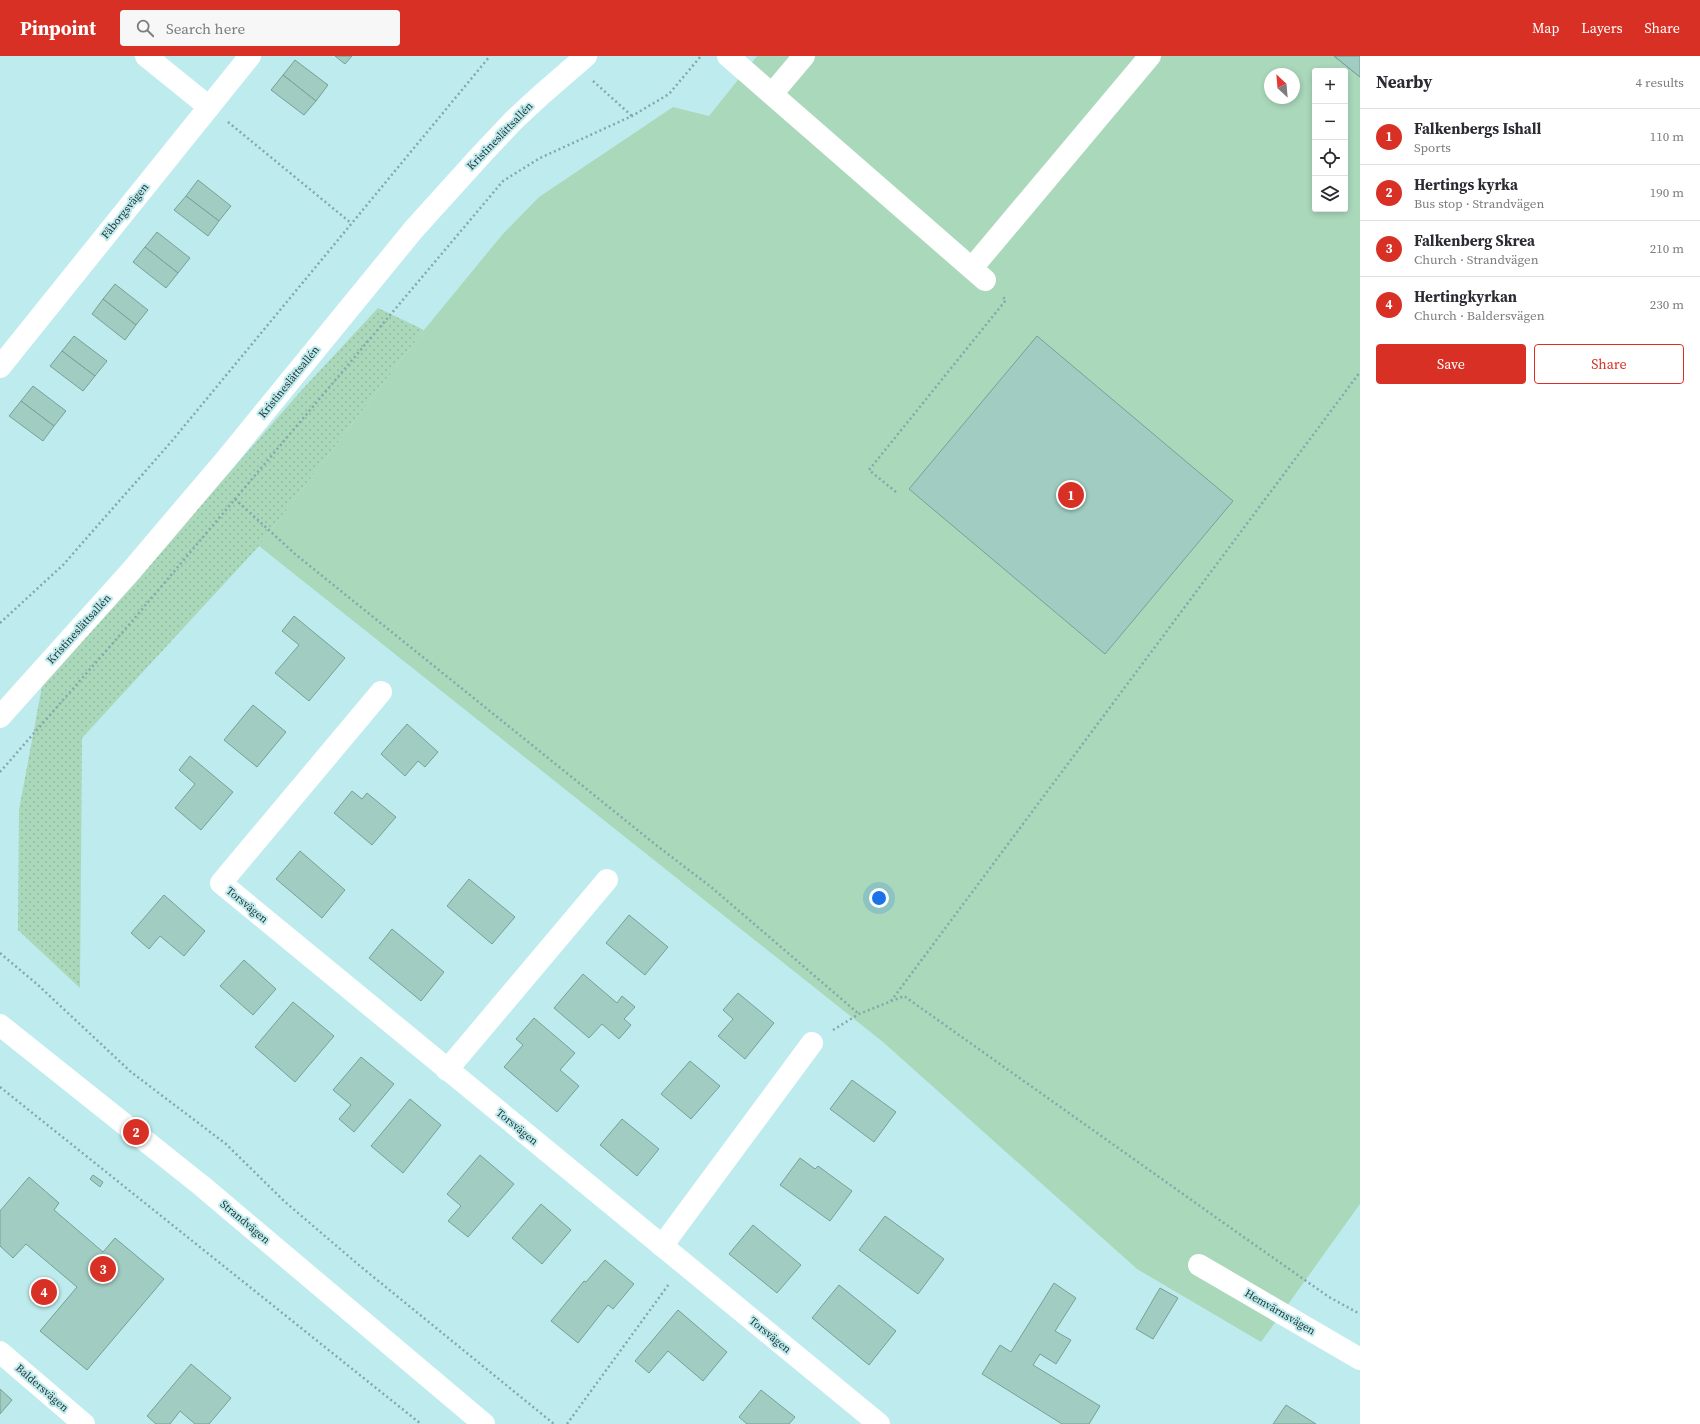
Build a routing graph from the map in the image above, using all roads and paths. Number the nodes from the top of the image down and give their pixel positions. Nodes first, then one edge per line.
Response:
1 (146, 56) edge
2 (250, 56) edge
3 (490, 56) edge
4 (701, 56) edge
5 (728, 56) edge
6 (804, 56) edge
7 (1150, 56) edge
8 (581, 61) edge
9 (772, 94) junction
10 (209, 107) junction
11 (632, 116) junction
12 (351, 223) junction
13 (978, 274) junction
14 (0, 367) edge
15 (1360, 372) edge
16 (896, 492) dead end
17 (235, 499) junction
18 (0, 623) edge
19 (381, 692) dead end
20 (0, 717) edge
21 (0, 772) edge
22 (606, 880) dead end
23 (0, 953) edge
24 (891, 1001) junction
25 (858, 1014) junction
26 (0, 1026) edge
27 (812, 1043) joint
28 (447, 1070) junction
29 (0, 1087) edge
30 (662, 1246) junction
31 (684, 1264) junction
32 (1199, 1265) dead end
33 (1360, 1314) edge
34 (0, 1352) edge
35 (1360, 1359) edge
36 (79, 1422) edge
37 (421, 1424) edge
38 (484, 1424) edge
39 (554, 1424) edge
40 (567, 1424) edge
41 (878, 1424) edge

1 - 10 street
2 - 10 street, Fåborgsvägen
3 - 12 path
4 - 11 path
5 - 9 street
6 - 9 street
7 - 13 street
8 - 11 path
8 - 20 street, Kristineslättsallén
9 - 13 street
10 - 12 path
10 - 14 street, Fåborgsvägen
11 - 17 path
12 - 18 path
13 - 16 path
15 - 24 path
17 - 21 path
17 - 25 path
19 - 28 street, Torsvägen
22 - 28 street
23 - 39 path
24 - 25 path
24 - 33 path
25 - 27 path
26 - 38 street, Strandvägen
27 - 30 street
28 - 30 street, Torsvägen
29 - 37 path
30 - 31 street, Torsvägen
31 - 40 path
31 - 41 street, Torsvägen
32 - 35 street, Hemvärnsvägen
34 - 36 street, Baldersvägen

